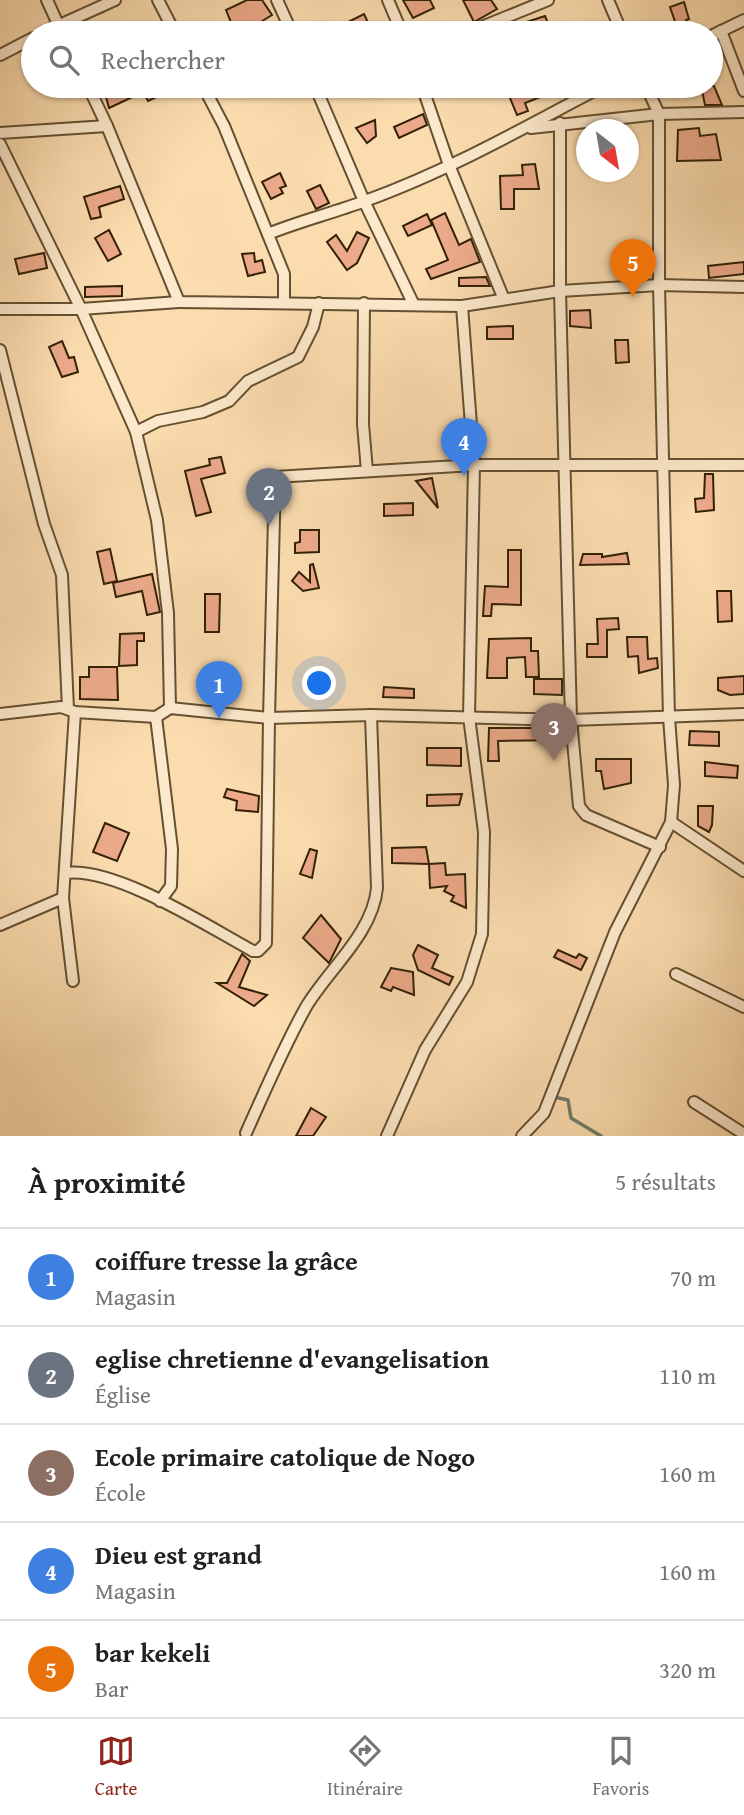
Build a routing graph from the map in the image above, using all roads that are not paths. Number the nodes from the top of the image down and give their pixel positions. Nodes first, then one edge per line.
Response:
1 (47, 0) edge
2 (115, 0) edge
3 (158, 0) edge
4 (276, 0) edge
5 (388, 0) edge
6 (548, 0) edge
7 (608, 0) edge
8 (744, 20) edge
9 (56, 21) edge
10 (75, 21) edge
11 (169, 21) edge
12 (286, 21) edge
13 (397, 21) edge
14 (496, 21) edge
15 (617, 21) edge
16 (723, 30) edge
17 (21, 44) edge
18 (723, 47) edge
19 (0, 55) edge
20 (744, 90) edge
21 (94, 98) edge
22 (209, 98) edge
23 (321, 98) edge
24 (426, 98) edge
25 (581, 98) edge
26 (652, 98) edge
27 (744, 112) edge
28 (659, 114) junction
29 (561, 123) junction
30 (107, 126) junction
31 (523, 129) junction
32 (0, 133) edge
33 (0, 144) edge
34 (449, 165) junction
35 (364, 201) junction
36 (268, 234) junction
37 (659, 285) junction
38 (744, 287) edge
39 (560, 291) junction
40 (503, 297) junction
41 (179, 302) junction
42 (284, 303) junction
43 (319, 303) junction
44 (364, 303) junction
45 (413, 303) junction
46 (462, 306) junction
47 (0, 309) edge
48 (81, 309) junction
49 (0, 349) edge
50 (136, 432) junction
51 (474, 465) junction
52 (567, 465) junction
53 (744, 465) edge
54 (665, 466) junction
55 (367, 471) junction
56 (170, 708) junction
57 (72, 710) junction
58 (0, 714) edge
59 (744, 714) edge
60 (371, 716) junction
61 (156, 717) junction
62 (469, 717) junction
63 (669, 717) junction
64 (268, 718) junction
65 (571, 720) junction
66 (671, 822) junction
67 (660, 847) junction
68 (744, 871) edge
69 (66, 873) junction
70 (63, 898) junction
71 (160, 901) junction
72 (0, 925) edge
73 (677, 974) dead end
74 (73, 981) dead end
75 (744, 1006) edge
76 (694, 1102) dead end
77 (246, 1133) dead end
78 (744, 1134) edge
79 (387, 1136) edge
80 (522, 1136) edge

1 - 9 street
2 - 10 street
3 - 11 street
4 - 12 street
5 - 13 street
6 - 14 street
7 - 15 street
8 - 16 street
17 - 19 street
18 - 20 street
21 - 30 street
22 - 36 street
23 - 35 street
24 - 34 street
25 - 31 street
26 - 28 street
27 - 28 street
28 - 29 street
28 - 37 street
29 - 31 street
29 - 39 street
30 - 32 street
30 - 41 street
31 - 34 street
33 - 48 street
34 - 35 street
34 - 40 street
35 - 36 street
35 - 45 street
36 - 42 street
37 - 38 street
37 - 39 street
37 - 54 street
39 - 40 street
39 - 52 street
40 - 46 street
41 - 42 street
41 - 48 street
42 - 43 street
43 - 44 street
43 - 50 street
44 - 45 street
44 - 55 street
45 - 46 street
46 - 51 street
47 - 48 street
48 - 50 street
49 - 57 street
50 - 56 street
51 - 52 street
51 - 55 street
51 - 62 street
52 - 54 street
52 - 65 street
53 - 54 street
54 - 63 street
55 - 64 street
56 - 61 street
56 - 64 street
57 - 58 street
57 - 61 street
57 - 69 street
59 - 63 street
60 - 62 street
60 - 64 street
60 - 77 street
61 - 71 street
62 - 65 street
62 - 79 street
63 - 65 street
63 - 66 street
64 - 71 street
65 - 67 street
66 - 67 street
66 - 68 street
67 - 80 street
69 - 70 street
69 - 71 street
70 - 72 street
70 - 74 street
73 - 75 street
76 - 78 street

